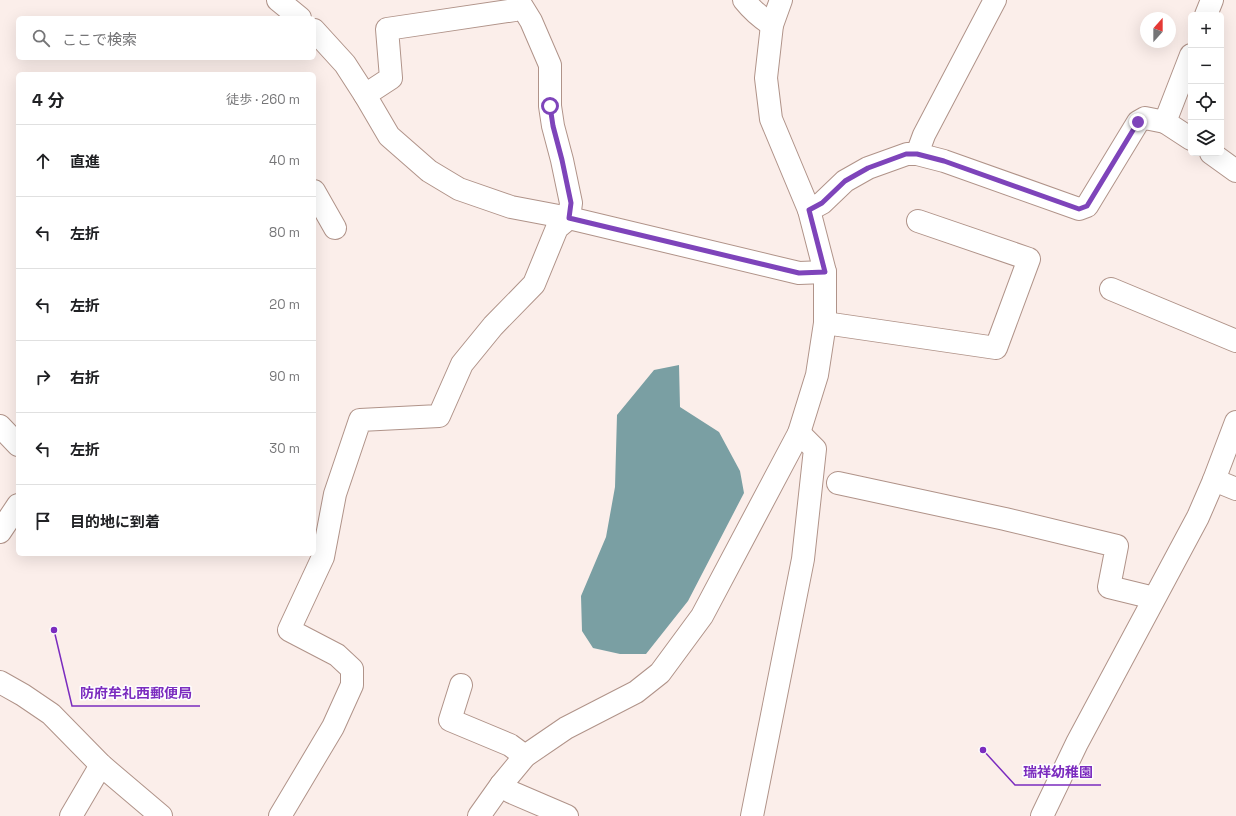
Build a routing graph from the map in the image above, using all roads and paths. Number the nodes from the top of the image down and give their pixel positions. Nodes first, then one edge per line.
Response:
1 (278, 0) edge
2 (744, 0) edge
3 (781, 0) edge
4 (995, 0) edge
5 (1212, 0) edge
6 (520, 4) edge
7 (1207, 12) edge
8 (298, 16) edge
9 (772, 25) junction
10 (316, 32) edge
11 (1188, 63) edge
12 (365, 95) junction
13 (1165, 122) junction
14 (1188, 137) edge
15 (917, 154) junction
16 (1215, 156) edge
17 (1236, 171) edge
18 (316, 195) edge
19 (809, 210) junction
20 (569, 218) junction
21 (918, 221) dead end
22 (335, 228) dead end
23 (825, 272) junction
24 (1111, 289) dead end
25 (825, 323) junction
26 (1236, 341) edge
27 (1236, 422) edge
28 (0, 426) edge
29 (799, 433) junction
30 (16, 443) edge
31 (1214, 480) junction
32 (838, 483) dead end
33 (1236, 489) edge
34 (16, 508) edge
35 (0, 532) edge
36 (1154, 598) junction
37 (0, 682) edge
38 (461, 685) dead end
39 (525, 756) junction
40 (101, 765) junction
41 (501, 785) junction
42 (70, 816) edge
43 (161, 816) edge
44 (280, 816) edge
45 (479, 816) edge
46 (567, 816) edge
47 (752, 816) edge
48 (1042, 816) edge

1 - 8 street
2 - 9 street
3 - 9 street
4 - 15 street
5 - 7 street
6 - 12 street
6 - 20 street
9 - 19 street
10 - 12 street
11 - 13 street
12 - 20 street
13 - 14 street
13 - 15 street
15 - 19 street
16 - 17 street
18 - 22 street
19 - 23 street
20 - 23 street
20 - 44 street
21 - 25 street
23 - 25 street
24 - 26 street
25 - 29 street
27 - 31 street
28 - 30 street
29 - 39 street
29 - 47 street
31 - 33 street
31 - 36 street
32 - 36 street
34 - 35 street
36 - 48 street
37 - 40 street
38 - 39 street
39 - 41 street
40 - 42 street
40 - 43 street
41 - 45 street
41 - 46 street

